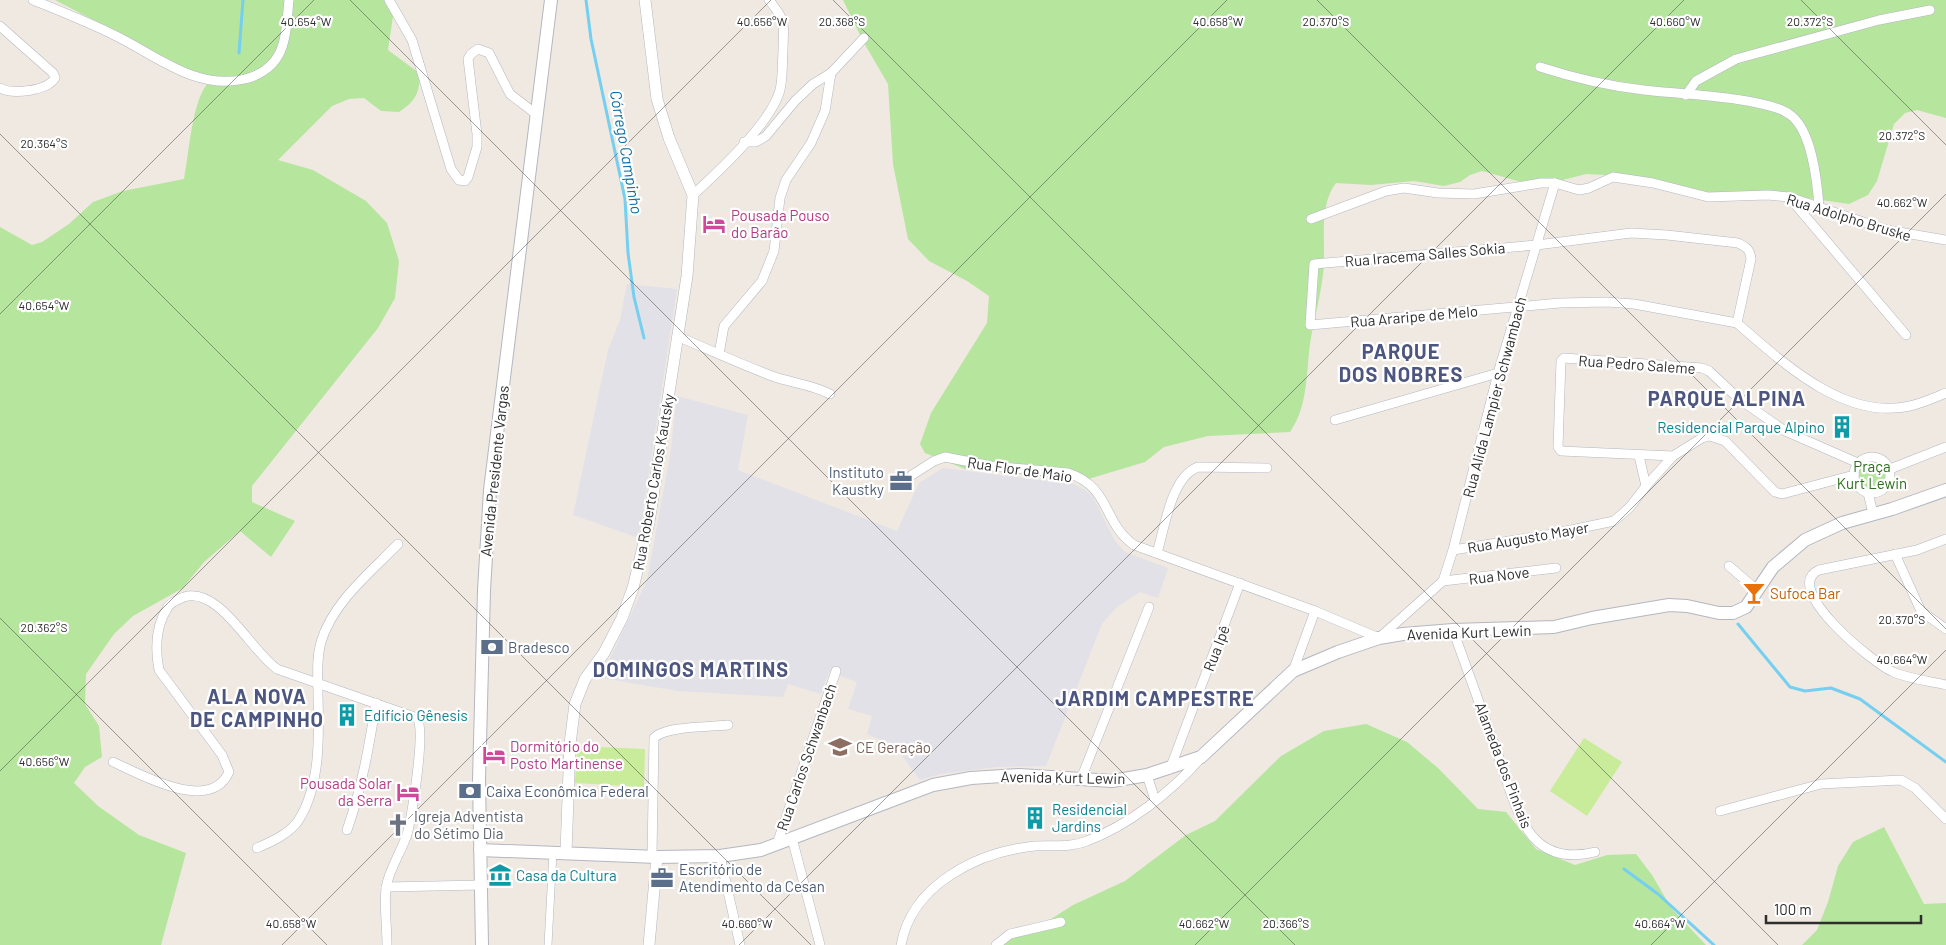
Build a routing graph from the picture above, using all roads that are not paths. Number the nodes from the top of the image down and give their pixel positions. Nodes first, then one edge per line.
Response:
1 (33, 0) edge
2 (289, 0) edge
3 (389, 0) edge
4 (550, 0) edge
5 (645, 0) edge
6 (768, 0) edge
7 (1930, 10) dead end
8 (0, 26) edge
9 (864, 38) dead end
10 (1540, 67) dead end
11 (831, 73) junction
12 (0, 88) edge
13 (1686, 95) junction
14 (536, 114) junction
15 (744, 142) junction
16 (1556, 183) junction
17 (693, 195) junction
18 (1789, 197) junction
19 (1819, 206) junction
20 (1311, 219) dead end
21 (1946, 240) edge
22 (1537, 245) junction
23 (1518, 307) junction
24 (1737, 323) junction
25 (1310, 325) joint
26 (1906, 334) dead end
27 (679, 337) junction
28 (719, 354) junction
29 (1498, 374) junction
30 (1946, 392) edge
31 (830, 394) dead end
32 (1336, 420) dead end
33 (1946, 447) edge
34 (1639, 456) junction
35 (1674, 456) junction
36 (1858, 463) junction
37 (1267, 468) dead end
38 (1890, 469) junction
39 (912, 475) dead end
40 (1854, 475) junction
41 (1646, 486) junction
42 (1946, 490) edge
43 (1868, 493) junction
44 (1873, 513) junction
45 (1946, 538) edge
46 (398, 544) dead end
47 (1453, 550) junction
48 (1157, 553) junction
49 (1895, 554) junction
50 (1729, 566) dead end
51 (1556, 568) dead end
52 (1443, 581) junction
53 (1240, 583) junction
54 (1758, 591) junction
55 (1150, 607) dead end
56 (1315, 611) junction
57 (1946, 629) edge
58 (1453, 630) junction
59 (1379, 638) junction
60 (836, 671) dead end
61 (1293, 671) junction
62 (318, 684) junction
63 (1946, 685) edge
64 (376, 703) junction
65 (728, 725) dead end
66 (1201, 757) junction
67 (113, 762) dead end
68 (1170, 769) junction
69 (1147, 775) junction
70 (1081, 780) junction
71 (1155, 800) junction
72 (1720, 811) dead end
73 (1946, 819) edge
74 (347, 830) dead end
75 (792, 838) junction
76 (777, 844) junction
77 (257, 848) dead end
78 (480, 850) junction
79 (560, 852) junction
80 (1595, 852) dead end
81 (720, 856) junction
82 (655, 857) junction
83 (481, 885) junction
84 (386, 887) junction
85 (1061, 922) dead end
86 (387, 945) edge
87 (482, 945) edge
88 (548, 945) edge
89 (649, 945) edge
90 (740, 945) edge
91 (820, 945) edge
92 (901, 945) edge
93 (996, 945) edge

1 - 2 street
3 - 14 street
4 - 14 main road, Avenida Presidente Vargas
5 - 17 street
6 - 15 street
7 - 13 street
8 - 12 street
9 - 11 street
10 - 13 street
11 - 15 street
11 - 28 street
13 - 19 street
14 - 78 main road, Avenida Presidente Vargas
15 - 17 street
16 - 18 street, Rua Adolpho Bruske
16 - 20 street, Rua Adolpho Bruske
16 - 22 street, Rua Alida Lampier Schwambach
17 - 27 street, Rua Roberto Carlos Kautsky
18 - 19 street, Rua Adolpho Bruske
18 - 26 street
19 - 21 street, Rua Adolpho Bruske
22 - 23 street, Rua Alida Lampier Schwambach
22 - 24 street, Rua Iracema Salles Sokia
22 - 25 street, Rua Iracema Salles Sokia
23 - 24 street, Rua Araripe de Melo
23 - 25 street, Rua Araripe de Melo
23 - 29 street, Rua Alida Lampier Schwambach
24 - 30 street
27 - 28 street
27 - 79 street, Rua Roberto Carlos Kautsky
28 - 31 street
29 - 32 street
29 - 47 street, Rua Alida Lampier Schwambach
33 - 38 street
34 - 35 street, Rua Pedro Saleme
34 - 36 street, Rua Pedro Saleme
34 - 41 street
35 - 40 street, Rua Augusto Mayer
35 - 41 street, Rua Augusto Mayer
36 - 38 street
36 - 40 street
37 - 48 street
38 - 43 street
39 - 48 street, Rua Flor de Maio
40 - 43 street
41 - 47 street, Rua Augusto Mayer
42 - 44 main road, Avenida Kurt Lewin
43 - 44 street
44 - 54 main road, Avenida Kurt Lewin
45 - 49 street
46 - 62 street
47 - 52 street, Rua Augusto Mayer
48 - 53 street, Rua Flor de Maio
49 - 57 street
49 - 63 street
50 - 54 street
51 - 52 street, Rua Nove
52 - 59 street
53 - 56 street, Rua Flor de Maio
53 - 68 street, Rua Ipê
54 - 58 main road, Avenida Kurt Lewin
55 - 70 street
56 - 59 street, Rua Flor de Maio
56 - 61 street
58 - 59 main road, Avenida Kurt Lewin
58 - 80 street, Alameda dos Pinhais
59 - 61 main road, Avenida Kurt Lewin
60 - 76 street, Rua Carlos Schwanbach
61 - 66 main road, Avenida Kurt Lewin
62 - 64 street
62 - 67 street
62 - 77 street
64 - 74 street
64 - 84 street
65 - 82 street
66 - 68 main road, Avenida Kurt Lewin
66 - 71 street
68 - 69 main road, Avenida Kurt Lewin
69 - 70 main road, Avenida Kurt Lewin
69 - 71 street
70 - 75 main road, Avenida Kurt Lewin
71 - 92 street
72 - 73 street
75 - 76 main road, Avenida Kurt Lewin
75 - 91 street
76 - 81 main road, Avenida Kurt Lewin
78 - 79 main road, Avenida Kurt Lewin
78 - 83 main road, Avenida Presidente Vargas
79 - 82 main road, Avenida Kurt Lewin
79 - 88 street
81 - 82 main road, Avenida Kurt Lewin
81 - 90 street
82 - 89 street
83 - 84 street
83 - 87 main road, Avenida Presidente Vargas
84 - 86 street
85 - 93 street

